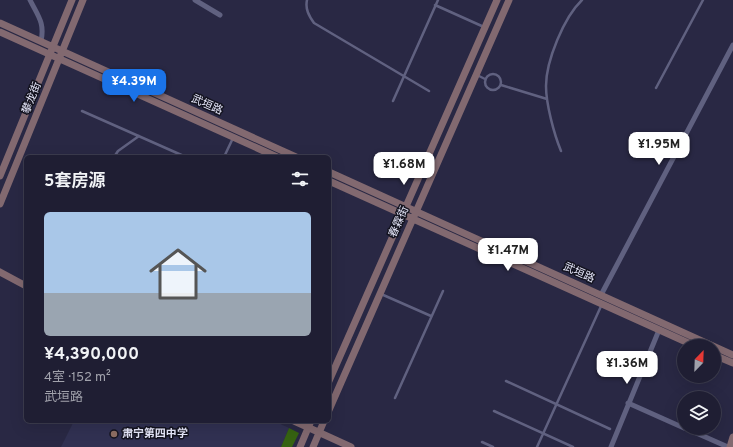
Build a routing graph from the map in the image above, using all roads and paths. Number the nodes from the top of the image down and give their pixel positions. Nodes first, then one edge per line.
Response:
1 (30, 0) edge
2 (72, 0) edge
3 (84, 0) edge
4 (195, 0) edge
5 (307, 0) edge
6 (438, 0) edge
7 (496, 0) edge
8 (509, 0) edge
9 (582, 0) edge
10 (703, 0) edge
11 (435, 5) junction
12 (220, 15) dead end
13 (0, 23) edge
14 (484, 27) junction
15 (0, 32) edge
16 (40, 42) junction
17 (733, 45) edge
18 (51, 51) junction
19 (62, 51) junction
20 (60, 59) junction
21 (476, 75) junction
22 (404, 76) junction
23 (485, 79) junction
24 (501, 85) junction
25 (656, 88) dead end
26 (429, 91) dead end
27 (547, 99) junction
28 (393, 100) dead end
29 (82, 110) dead end
30 (139, 136) junction
31 (233, 137) junction
32 (560, 151) dead end
33 (115, 155) edge
34 (182, 155) edge
35 (225, 155) edge
36 (273, 155) edge
37 (292, 155) edge
38 (331, 173) edge
39 (0, 174) edge
40 (331, 182) edge
41 (0, 204) edge
42 (406, 206) junction
43 (416, 211) junction
44 (402, 214) junction
45 (413, 219) junction
46 (0, 272) edge
47 (24, 285) edge
48 (443, 291) dead end
49 (380, 294) junction
50 (600, 295) junction
51 (602, 304) junction
52 (431, 316) junction
53 (659, 330) junction
54 (679, 339) edge
55 (733, 355) edge
56 (721, 358) edge
57 (733, 363) edge
58 (331, 376) edge
59 (506, 381) dead end
60 (395, 398) dead end
61 (628, 403) junction
62 (556, 404) junction
63 (331, 405) edge
64 (494, 411) dead end
65 (323, 423) edge
66 (310, 424) edge
67 (677, 424) edge
68 (610, 429) dead end
69 (319, 432) junction
70 (543, 434) junction
71 (701, 435) edge
72 (733, 437) edge
73 (482, 442) dead end
74 (300, 447) edge
75 (313, 447) edge
76 (351, 447) edge
77 (493, 447) edge
78 (537, 447) edge
79 (573, 447) edge
80 (611, 447) edge
81 (729, 447) edge

1 - 16 street
2 - 18 main road, 攀龙街
3 - 19 main road, 攀龙街
4 - 12 street
5 - 22 lane
6 - 11 lane
7 - 14 main road, 春霖街
8 - 21 main road, 春霖街
9 - 27 lane
10 - 25 lane
11 - 14 lane
11 - 22 lane
13 - 16 main road, 武垣路
14 - 42 main road, 春霖街
15 - 18 main road, 武垣路
16 - 18 main road, 武垣路
17 - 50 street
18 - 19 main road, 武垣路
18 - 20 main road, 武垣路
18 - 39 main road, 攀龙街
19 - 20 main road, 攀龙街
19 - 37 main road, 武垣路
20 - 31 main road, 武垣路
20 - 41 main road, 攀龙街
21 - 23 lane
21 - 43 main road, 春霖街
22 - 26 lane
22 - 28 lane
23 - 24 lane
23 - 24 lane
24 - 27 lane
27 - 32 lane
29 - 30 lane
30 - 33 lane
30 - 34 lane
31 - 35 lane
31 - 36 main road, 武垣路
38 - 42 main road, 武垣路
40 - 44 main road, 武垣路
42 - 43 main road, 武垣路
42 - 44 main road, 春霖街
43 - 45 main road, 春霖街
43 - 50 main road, 武垣路
44 - 45 main road, 武垣路
44 - 58 main road, 春霖街
45 - 49 main road, 春霖街
45 - 51 main road, 武垣路
46 - 47 main road
48 - 52 lane
49 - 52 lane
49 - 63 main road, 春霖街
50 - 55 main road, 武垣路
51 - 53 main road, 武垣路
51 - 62 lane
52 - 60 lane
53 - 54 main road, 武垣路
53 - 61 street
56 - 57 main road
59 - 62 lane
61 - 67 street
61 - 80 street
62 - 68 lane
62 - 70 lane
64 - 70 lane
65 - 69 main road
66 - 69 main road
66 - 74 main road
69 - 75 main road
69 - 76 main road
70 - 78 lane
70 - 79 lane
71 - 81 street
72 - 81 main road
73 - 77 lane

